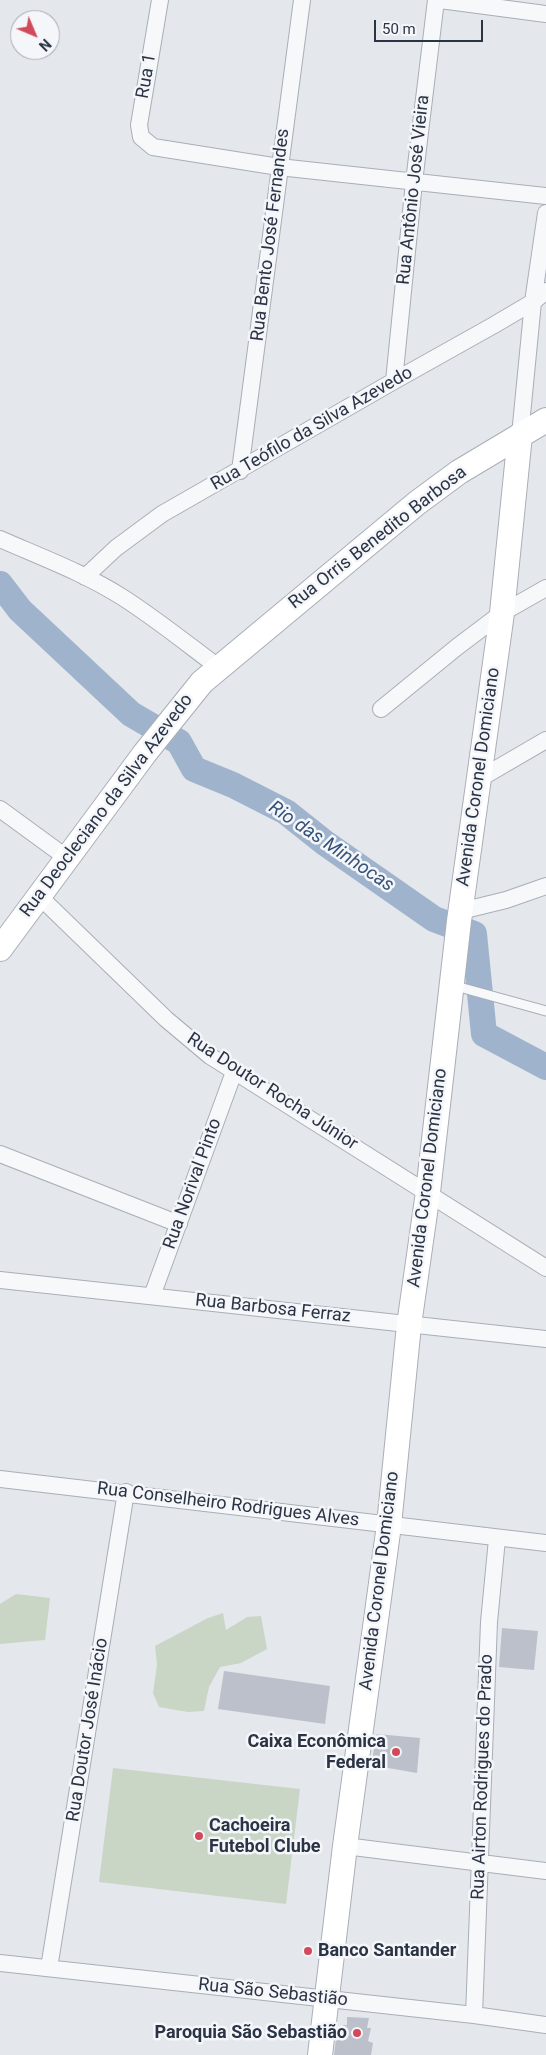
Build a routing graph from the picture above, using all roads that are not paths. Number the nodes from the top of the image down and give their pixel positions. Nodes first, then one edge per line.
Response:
1 (160, 0) edge
2 (302, 0) edge
3 (436, 0) edge
4 (440, 0) edge
5 (546, 14) edge
6 (279, 167) junction
7 (414, 182) junction
8 (546, 196) edge
9 (546, 213) edge
10 (546, 291) edge
11 (533, 302) junction
12 (394, 381) junction
13 (546, 420) edge
14 (520, 435) junction
15 (240, 470) junction
16 (0, 539) edge
17 (85, 577) junction
18 (546, 588) edge
19 (502, 613) junction
20 (218, 667) junction
21 (380, 709) dead end
22 (546, 740) edge
23 (479, 779) junction
24 (0, 809) edge
25 (67, 858) junction
26 (546, 886) edge
27 (40, 896) junction
28 (460, 916) junction
29 (0, 949) edge
30 (452, 985) junction
31 (546, 1011) edge
32 (234, 1072) junction
33 (0, 1154) edge
34 (428, 1192) junction
35 (179, 1224) junction
36 (546, 1268) edge
37 (0, 1280) edge
38 (152, 1296) junction
39 (409, 1325) junction
40 (546, 1339) edge
41 (0, 1479) edge
42 (126, 1492) junction
43 (389, 1525) junction
44 (497, 1539) junction
45 (546, 1543) edge
46 (345, 1846) junction
47 (479, 1863) junction
48 (546, 1871) edge
49 (0, 1962) edge
50 (49, 1968) junction
51 (326, 2000) junction
52 (474, 2015) junction
53 (546, 2025) edge
54 (320, 2055) edge

1 - 6 street, Rua 1
2 - 6 street, Rua Bento José Fernandes
3 - 7 street, Rua Antônio José Vieira
4 - 5 street
6 - 7 street
6 - 15 street, Rua Bento José Fernandes
7 - 8 street
7 - 12 street, Rua Antônio José Vieira
9 - 11 street, Avenida Coronel Domiciano
10 - 11 street, Rua Teófilo da Silva Azevedo
11 - 12 street, Rua Teófilo da Silva Azevedo
11 - 14 street, Avenida Coronel Domiciano
12 - 15 street, Rua Teófilo da Silva Azevedo
13 - 14 street, Rua Orris Benedito Barbosa
14 - 19 street, Avenida Coronel Domiciano
14 - 20 street, Rua Orris Benedito Barbosa
15 - 17 street, Rua Teófilo da Silva Azevedo
16 - 17 street
17 - 20 street
18 - 19 street
19 - 21 street
19 - 23 street, Avenida Coronel Domiciano
20 - 25 street, Rua Deocleciano da Silva Azevedo
22 - 23 street
23 - 28 street, Avenida Coronel Domiciano
24 - 25 street
25 - 27 street, Rua Deocleciano da Silva Azevedo
26 - 28 street
27 - 29 street, Rua Deocleciano da Silva Azevedo
27 - 32 street, Rua Doutor Rocha Júnior
28 - 30 street, Avenida Coronel Domiciano
30 - 31 lane
30 - 34 street, Avenida Coronel Domiciano
32 - 34 street, Rua Doutor Rocha Júnior
32 - 35 street, Rua Norival Pinto
33 - 35 street
34 - 36 street, Rua Doutor Rocha Júnior
34 - 39 street, Avenida Coronel Domiciano
35 - 38 street, Rua Norival Pinto
37 - 38 street, Rua Barbosa Ferraz
38 - 39 street, Rua Barbosa Ferraz
39 - 40 street, Rua Barbosa Ferraz
39 - 43 street, Avenida Coronel Domiciano
41 - 42 street, Rua Conselheiro Rodrigues Alves
42 - 43 street, Rua Conselheiro Rodrigues Alves
42 - 50 street, Rua Doutor José Inácio
43 - 44 street, Rua Conselheiro Rodrigues Alves
43 - 46 street, Avenida Coronel Domiciano
44 - 45 street, Rua Conselheiro Rodrigues Alves
44 - 47 street, Rua Airton Rodrigues do Prado
46 - 47 street
46 - 51 street, Avenida Coronel Domiciano
47 - 48 street
47 - 52 street, Rua Airton Rodrigues do Prado
49 - 50 street, Rua São Sebastião
50 - 51 street, Rua São Sebastião
51 - 52 street, Rua São Sebastião
51 - 54 street, Avenida Coronel Domiciano
52 - 53 street, Rua São Sebastião

